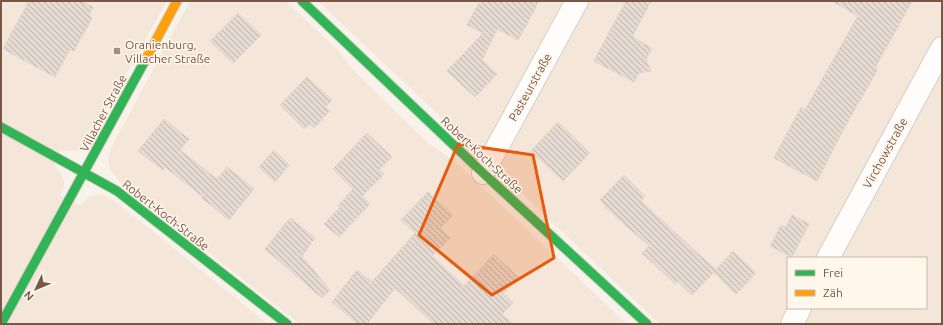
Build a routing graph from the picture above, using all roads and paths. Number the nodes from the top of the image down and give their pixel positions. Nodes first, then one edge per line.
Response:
1 (177, 1) edge
2 (302, 1) edge
3 (577, 1) edge
4 (942, 48) edge
5 (1, 127) edge
6 (84, 172) junction
7 (483, 173) junction
8 (829, 257) edge
9 (800, 309) edge
10 (1, 324) edge
11 (287, 324) edge
12 (647, 324) edge
13 (792, 324) edge

1 - 6 street, Villacher Straße
2 - 7 street, Robert-Koch-Straße
3 - 7 street, Pasteurstraße
4 - 8 street, Virchowstraße
5 - 6 street
6 - 10 street, Villacher Straße
6 - 11 street, Robert-Koch-Straße
7 - 12 street, Robert-Koch-Straße
9 - 13 street

